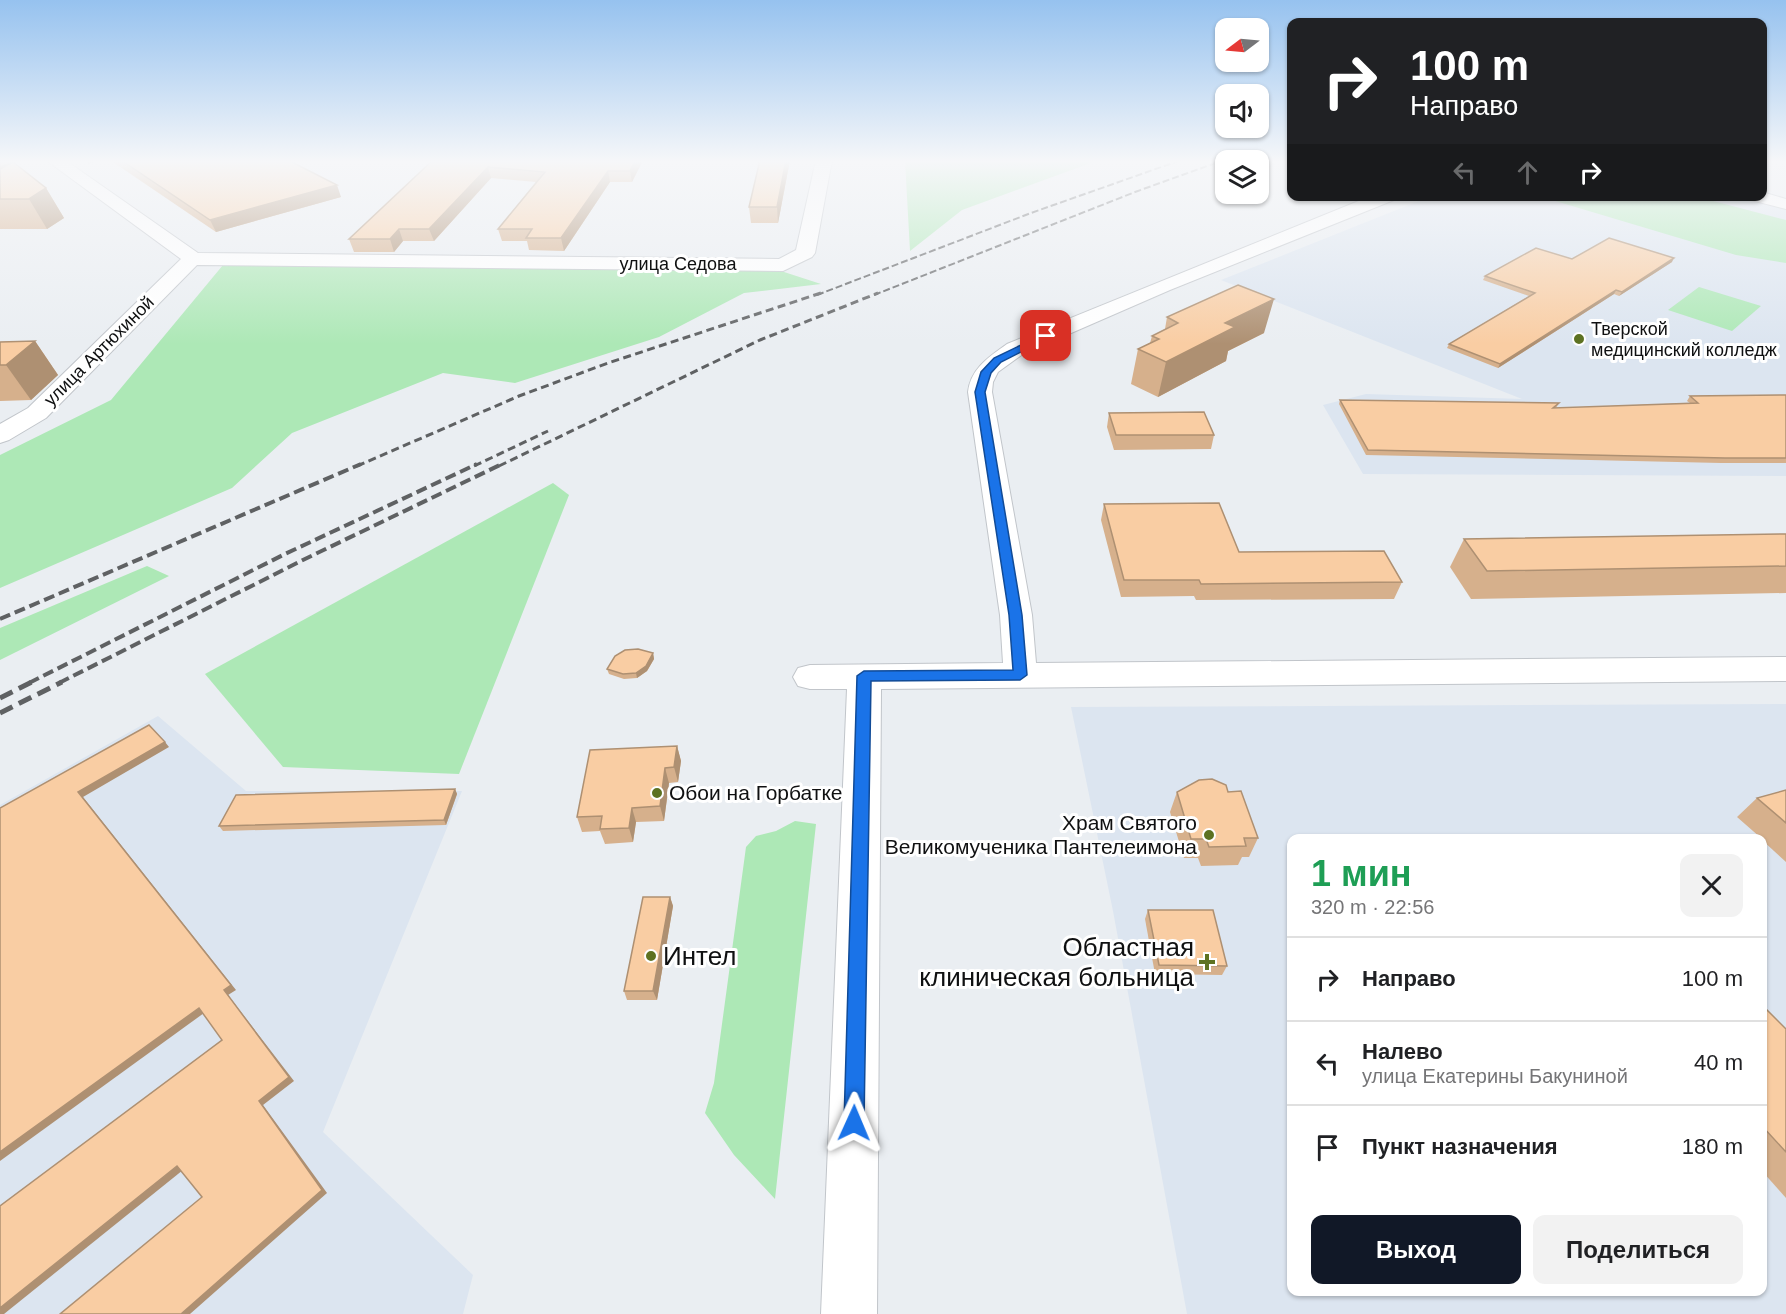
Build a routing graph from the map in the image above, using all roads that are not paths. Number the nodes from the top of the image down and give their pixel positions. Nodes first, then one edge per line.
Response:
1 (142, 221) edge
2 (811, 221) edge
3 (1325, 221) edge
4 (192, 259) junction
5 (0, 435) edge
6 (1786, 669) edge
7 (1020, 675) junction
8 (864, 676) junction
9 (810, 677) dead end
10 (849, 1314) edge

1 - 4 street
2 - 4 street, улица Седова
3 - 7 street
4 - 5 street, улица Артюхиной
6 - 7 street
7 - 8 street
8 - 9 street
8 - 10 street

